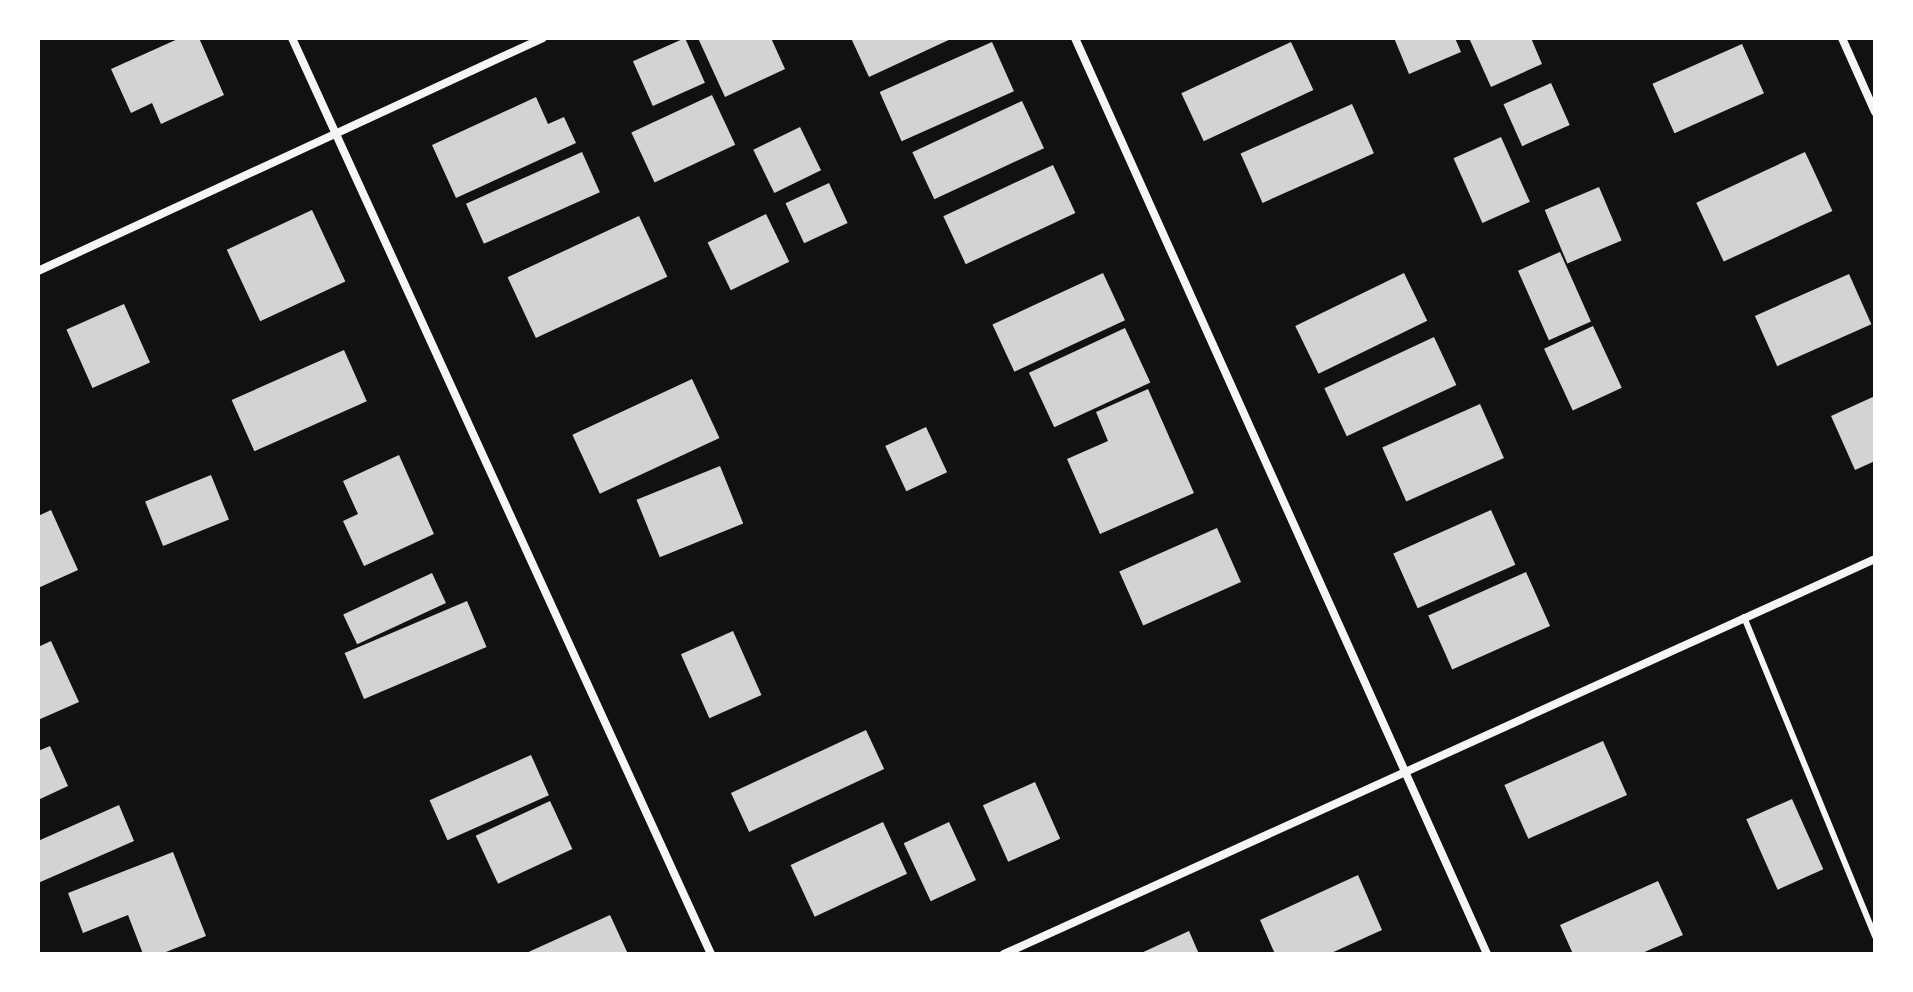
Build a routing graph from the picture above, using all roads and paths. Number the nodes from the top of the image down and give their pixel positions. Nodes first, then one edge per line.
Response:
1 (292, 38) edge
2 (543, 38) edge
3 (1075, 38) edge
4 (1842, 38) edge
5 (1875, 112) edge
6 (337, 134) junction
7 (38, 271) edge
8 (1875, 559) edge
9 (1744, 617) junction
10 (1404, 769) junction
11 (1875, 936) edge
12 (711, 954) edge
13 (1004, 954) edge
14 (1487, 954) edge

1 - 6 street
2 - 6 street
3 - 10 street
4 - 5 street
6 - 7 street
6 - 12 street
8 - 9 street
9 - 10 street
9 - 11 lane
10 - 13 street
10 - 14 street

